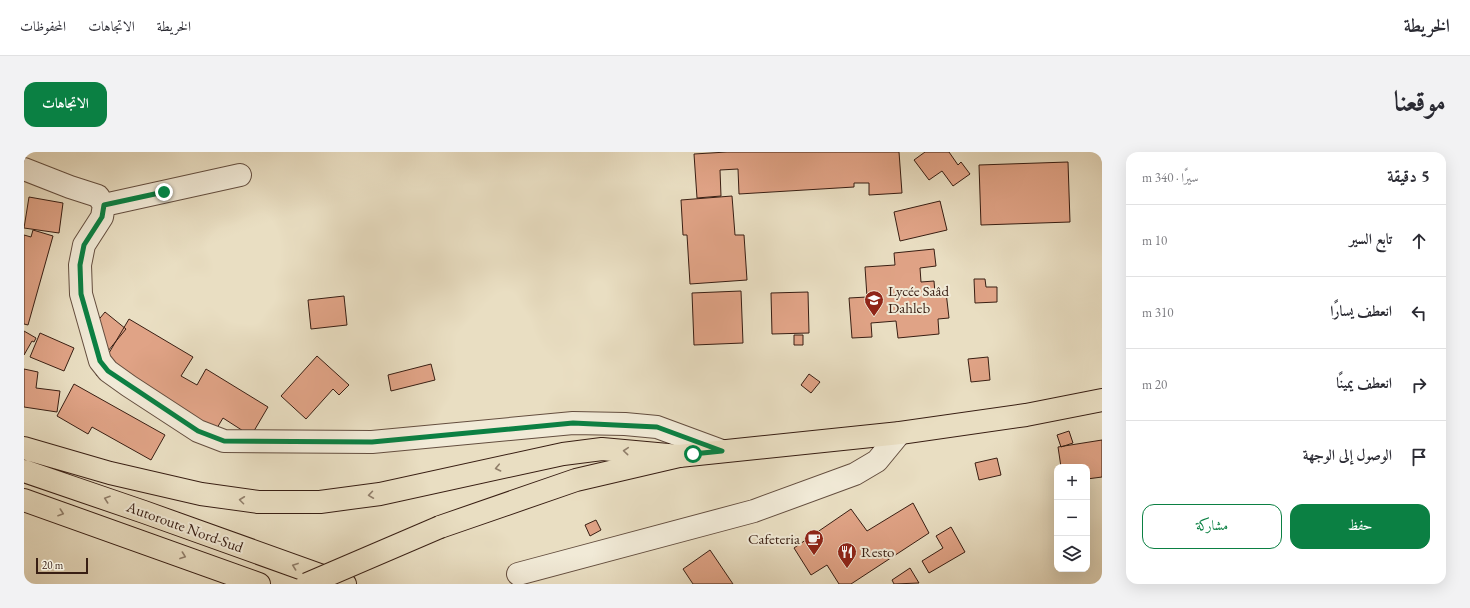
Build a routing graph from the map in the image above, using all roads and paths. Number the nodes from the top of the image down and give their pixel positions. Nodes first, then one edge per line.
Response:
1 (24, 169) edge
2 (240, 175) dead end
3 (104, 205) junction
4 (1102, 400) edge
5 (900, 433) junction
6 (24, 448) edge
7 (722, 451) junction
8 (679, 456) junction
9 (24, 471) edge
10 (24, 500) edge
11 (518, 574) dead end
12 (259, 584) edge
13 (307, 584) edge
14 (345, 584) edge

1 - 3 street
2 - 3 street
3 - 7 street
4 - 5 main road
5 - 7 main road
5 - 11 street
8 -> 6 main road
7 - 8 main road
8 - 13 main road, bridge
14 -> 9 main road, Autoroute Nord-Sud
10 -> 12 main road, Autoroute Nord-Sud

